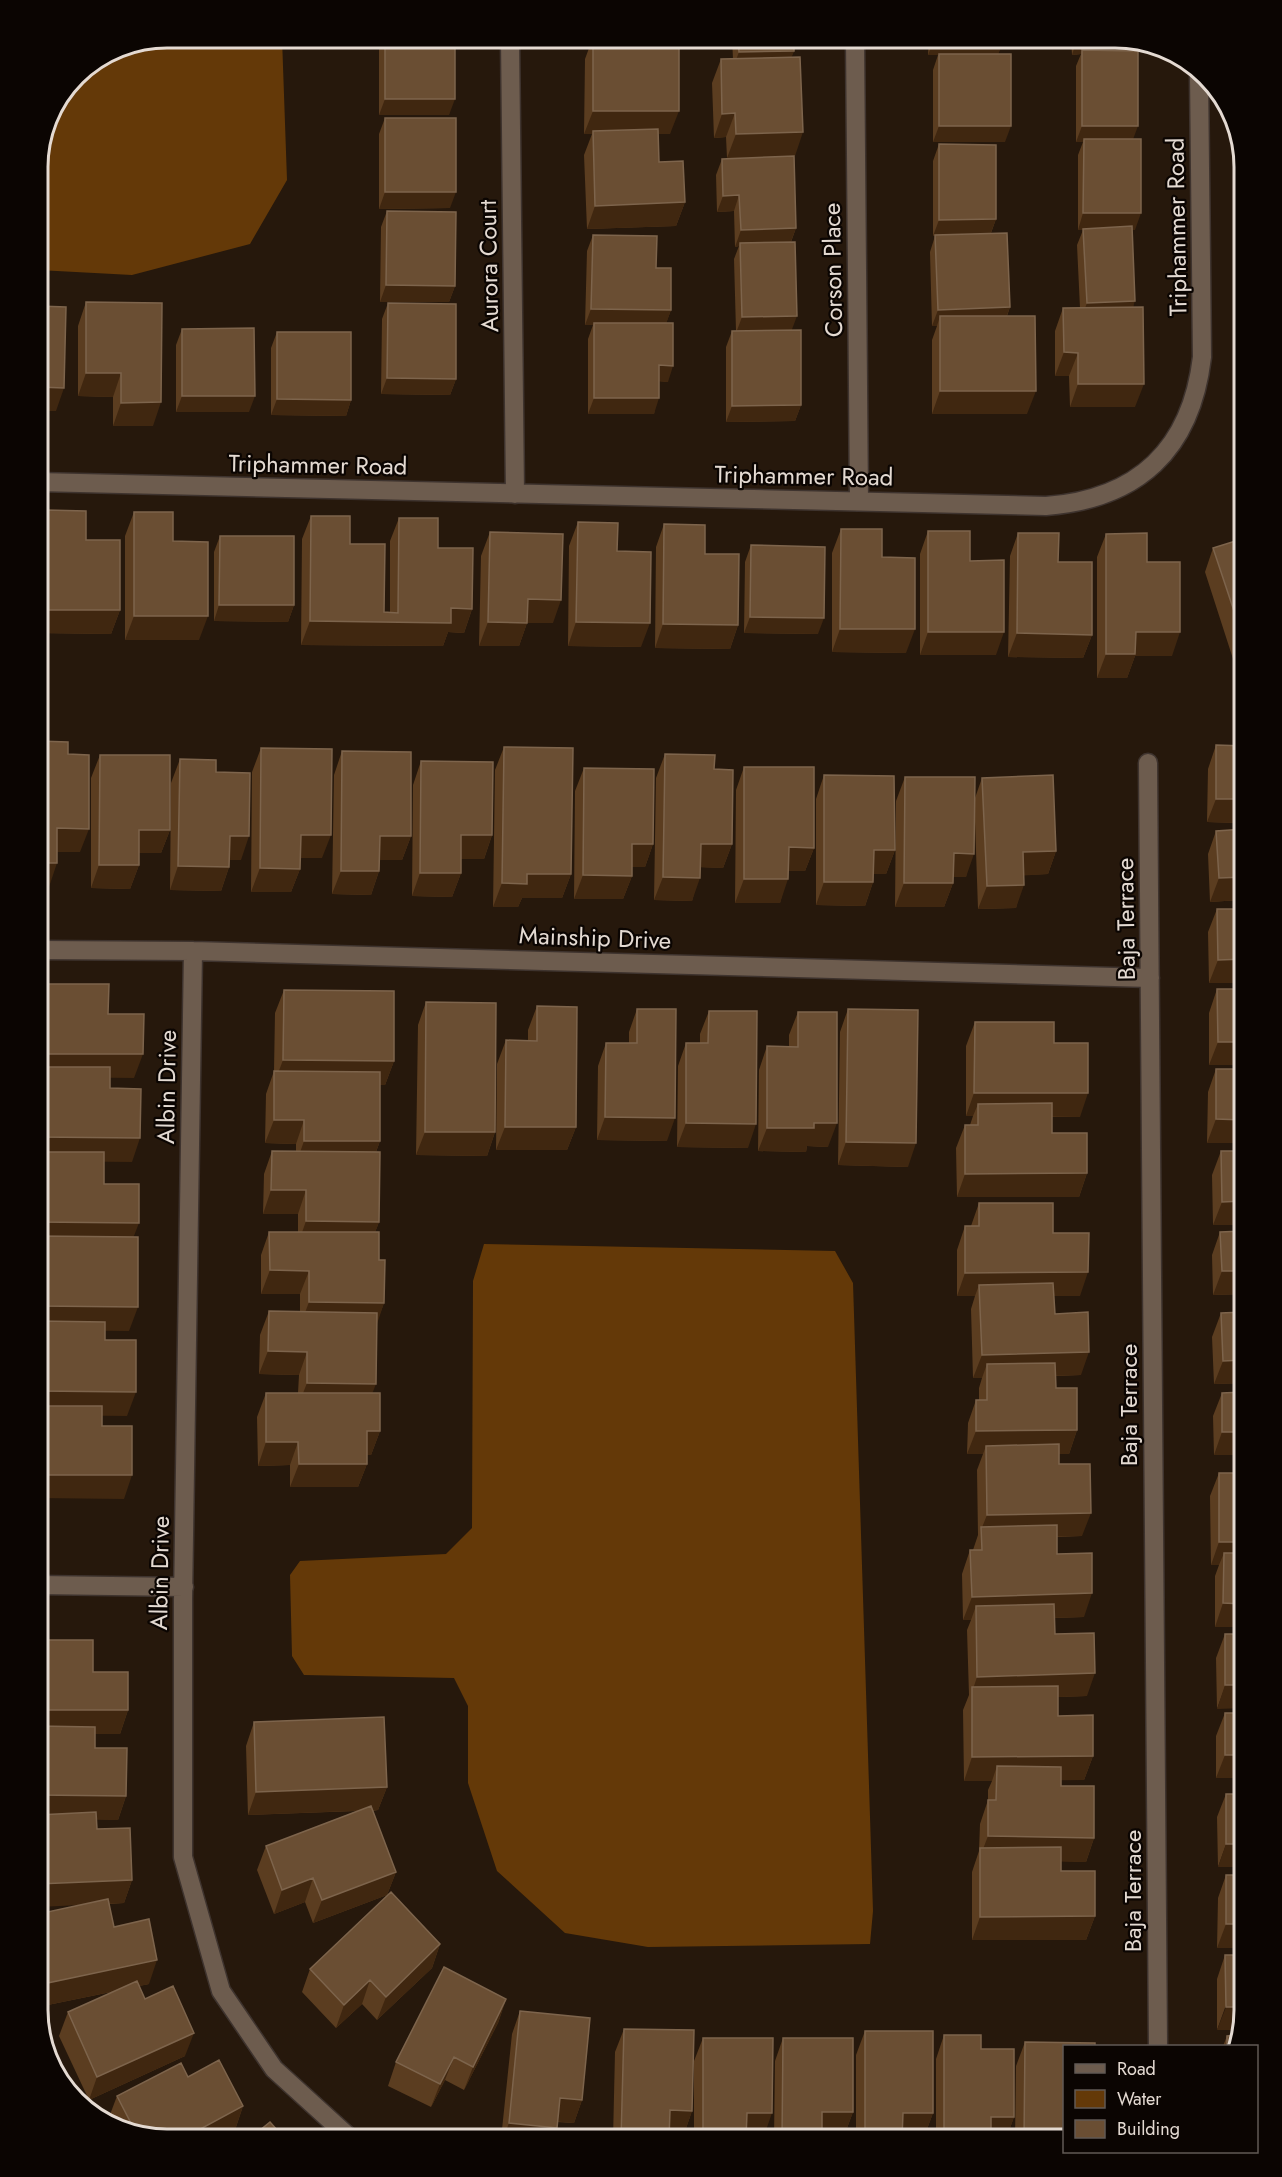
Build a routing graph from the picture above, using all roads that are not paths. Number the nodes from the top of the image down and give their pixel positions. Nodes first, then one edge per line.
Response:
1 (510, 48) edge
2 (855, 48) edge
3 (1199, 82) edge
4 (48, 482) edge
5 (515, 494) junction
6 (859, 501) junction
7 (1148, 763) dead end
8 (48, 950) edge
9 (193, 951) junction
10 (1150, 978) junction
11 (48, 1585) edge
12 (184, 1587) junction
13 (1158, 2045) edge
14 (340, 2129) edge

1 - 5 street, Aurora Court
2 - 6 street, Corson Place
3 - 6 street, Triphammer Road
4 - 5 street, Triphammer Road
5 - 6 street, Triphammer Road
7 - 10 street, Baja Terrace
8 - 9 street, Mainship Drive
9 - 10 street, Mainship Drive
9 - 12 street, Albin Drive
10 - 13 street, Baja Terrace
11 - 12 street
12 - 14 street, Albin Drive

